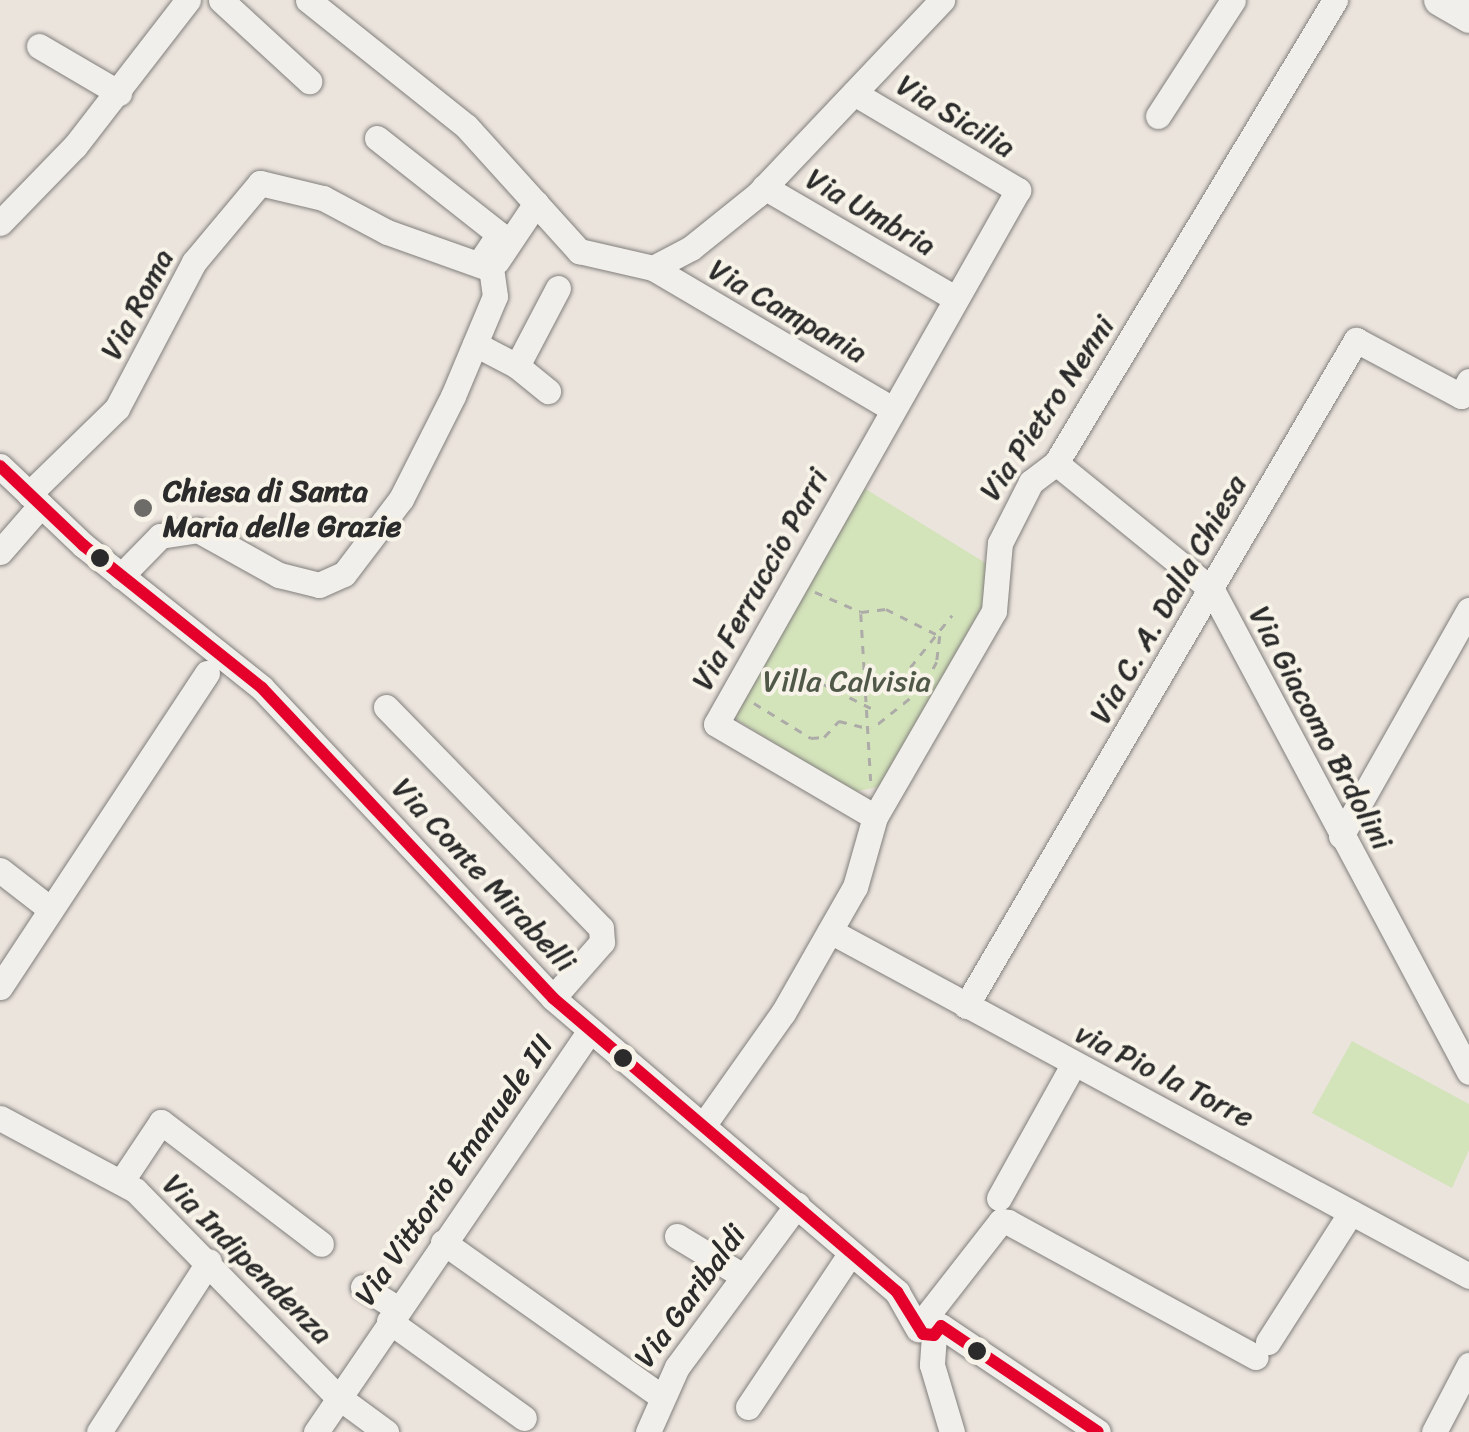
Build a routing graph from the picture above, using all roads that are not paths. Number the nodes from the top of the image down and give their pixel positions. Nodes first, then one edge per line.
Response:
1 (188, 0) edge
2 (221, 0) edge
3 (308, 0) edge
4 (942, 0) edge
5 (1233, 0) edge
6 (1335, 0) edge
7 (1440, 0) edge
8 (1469, 16) edge
9 (39, 46) dead end
10 (309, 81) dead end
11 (118, 93) junction
12 (854, 93) junction
13 (1158, 116) dead end
14 (377, 138) dead end
15 (764, 187) junction
16 (536, 203) junction
17 (0, 223) edge
18 (486, 266) junction
19 (653, 268) junction
20 (558, 288) dead end
21 (951, 298) junction
22 (475, 344) junction
23 (518, 366) junction
24 (1469, 381) edge
25 (548, 391) dead end
26 (892, 409) junction
27 (1056, 463) junction
28 (0, 466) edge
29 (35, 500) junction
30 (0, 552) edge
31 (121, 576) junction
32 (1212, 590) junction
33 (1469, 610) edge
34 (215, 663) junction
35 (386, 707) dead end
36 (875, 817) junction
37 (1341, 836) junction
38 (0, 870) edge
39 (49, 908) junction
40 (830, 932) junction
41 (0, 987) edge
42 (553, 998) junction
43 (966, 1006) junction
44 (590, 1030) junction
45 (1074, 1066) junction
46 (1469, 1072) edge
47 (0, 1118) edge
48 (705, 1123) junction
49 (121, 1182) junction
50 (999, 1198) dead end
51 (797, 1205) junction
52 (1350, 1212) junction
53 (677, 1236) dead end
54 (443, 1242) junction
55 (321, 1244) dead end
56 (850, 1254) junction
57 (209, 1262) junction
58 (743, 1276) junction
59 (1469, 1276) edge
60 (364, 1286) dead end
61 (393, 1315) junction
62 (930, 1326) junction
63 (1469, 1365) edge
64 (660, 1395) junction
65 (337, 1396) junction
66 (748, 1407) dead end
67 (524, 1418) dead end
68 (99, 1432) edge
69 (316, 1432) edge
70 (386, 1432) edge
71 (648, 1432) edge
72 (952, 1432) edge
73 (1098, 1432) edge
74 (1434, 1432) edge

1 - 11 street
2 - 10 street
3 - 16 street, Via Campania
4 - 12 street
5 - 13 street
6 - 27 street, Via Pietro Nenni
7 - 8 main road
9 - 11 street
11 - 17 street
12 - 15 street
12 - 21 street, Via Sicilia
14 - 18 street
15 - 19 street
15 - 21 street, Via Umbria
16 - 18 street
16 - 19 street, Via Campania
18 - 22 street
18 - 29 street, Via Roma
19 - 26 street, Via Campania
20 - 23 street
21 - 26 street, Via Ferruccio Parri
22 - 23 street
22 - 31 street
23 - 25 street
24 - 32 street, Via C. A. Dalla Chiesa
26 - 36 street, Via Ferruccio Parri
27 - 32 street, Via Giacomo Brdolini
27 - 36 street, Via Pietro Nenni
28 - 29 street, Via Conte Mirabelli
29 - 30 street
29 - 31 street, Via Conte Mirabelli
31 - 34 street, Via Conte Mirabelli
32 - 37 street, Via Giacomo Brdolini
32 - 43 street, Via C. A. Dalla Chiesa
33 - 37 street
34 - 39 street
34 - 42 street, Via Conte Mirabelli
35 - 42 street
36 - 40 street, Via Pietro Nenni
37 - 46 street, Via Giacomo Brdolini
38 - 39 street
39 - 41 street
40 - 43 street, via Pio la Torre
40 - 48 street, Via Pietro Nenni
42 - 44 street, Via Conte Mirabelli
43 - 45 street, via Pio la Torre
44 - 48 street, Via Conte Mirabelli
44 - 54 street, Via Vittorio Emanuele III
45 - 50 street
45 - 52 street, via Pio la Torre
47 - 49 street, Via Indipendenza
48 - 51 street, Via Conte Mirabelli
49 - 55 street
49 - 57 street, Via Indipendenza
51 - 56 street, Via Conte Mirabelli
51 - 58 street, Via Garibaldi
52 - 59 street, via Pio la Torre
52 - 62 street
53 - 58 street
54 - 61 street, Via Vittorio Emanuele III
54 - 64 street
56 - 62 street, Via Conte Mirabelli
56 - 66 street
57 - 65 street, Via Indipendenza
57 - 68 street
58 - 64 street, Via Garibaldi
60 - 61 street
61 - 65 street, Via Vittorio Emanuele III
61 - 67 street
62 - 72 street
62 - 73 street
63 - 74 street
64 - 71 street, Via Garibaldi
65 - 69 street, Via Vittorio Emanuele III
65 - 70 street, Via Indipendenza

